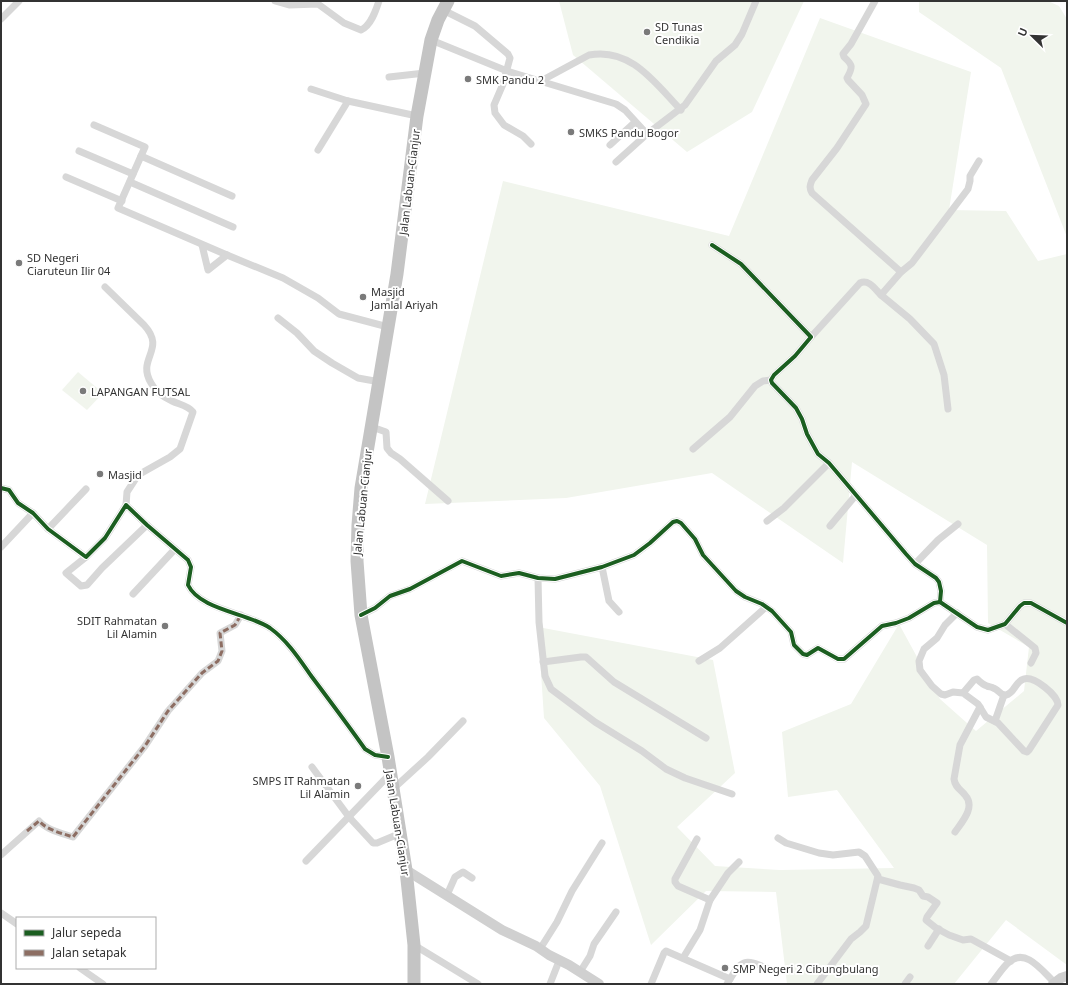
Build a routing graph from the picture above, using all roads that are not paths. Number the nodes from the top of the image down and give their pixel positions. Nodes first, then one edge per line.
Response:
1 (19, 1) edge
2 (275, 1) edge
3 (379, 1) edge
4 (756, 1) edge
5 (875, 1) edge
6 (446, 6) edge
7 (1, 19) edge
8 (431, 40) junction
9 (507, 71) junction
10 (425, 73) junction
11 (389, 77) dead end
12 (539, 82) junction
13 (311, 89) dead end
14 (348, 101) junction
15 (681, 110) junction
16 (417, 116) junction
17 (635, 122) junction
18 (94, 125) dead end
19 (647, 134) junction
20 (531, 144) dead end
21 (610, 145) dead end
22 (79, 150) dead end
23 (318, 150) dead end
24 (141, 156) junction
25 (979, 161) dead end
26 (616, 162) dead end
27 (133, 174) junction
28 (66, 177) dead end
29 (130, 182) junction
30 (232, 196) dead end
31 (122, 201) junction
32 (233, 227) dead end
33 (202, 245) junction
34 (712, 245) dead end
35 (227, 255) junction
36 (901, 272) junction
37 (105, 287) dead end
38 (881, 295) junction
39 (278, 318) dead end
40 (388, 327) junction
41 (811, 337) junction
42 (771, 380) junction
43 (380, 382) junction
44 (948, 409) dead end
45 (372, 427) junction
46 (693, 449) dead end
47 (829, 463) junction
48 (1, 488) edge
49 (86, 489) dead end
50 (856, 495) junction
51 (448, 501) dead end
52 (126, 505) junction
53 (32, 513) junction
54 (767, 521) dead end
55 (958, 524) dead end
56 (147, 525) junction
57 (830, 526) dead end
58 (48, 530) junction
59 (1, 547) edge
60 (175, 549) junction
61 (86, 557) junction
62 (915, 564) junction
63 (602, 567) junction
64 (538, 578) junction
65 (133, 594) dead end
66 (940, 602) junction
67 (766, 607) junction
68 (619, 612) dead end
69 (957, 613) junction
70 (241, 615) junction
71 (361, 615) junction
72 (1067, 623) edge
73 (1005, 624) junction
74 (699, 661) dead end
75 (543, 662) junction
76 (1031, 664) dead end
77 (963, 694) junction
78 (1004, 695) junction
79 (980, 707) junction
80 (463, 721) dead end
81 (995, 721) junction
82 (706, 738) dead end
83 (388, 757) junction
84 (312, 767) dead end
85 (390, 774) junction
86 (393, 789) junction
87 (732, 794) dead end
88 (349, 817) junction
89 (955, 832) dead end
90 (401, 833) junction
91 (778, 838) dead end
92 (696, 839) dead end
93 (602, 843) dead end
94 (1, 855) edge
95 (306, 861) dead end
96 (740, 862) dead end
97 (406, 870) junction
98 (472, 878) dead end
99 (878, 878) junction
100 (447, 894) junction
101 (710, 900) junction
102 (616, 912) dead end
103 (1, 913) edge
104 (16, 923) edge
105 (939, 929) junction
106 (414, 945) junction
107 (928, 946) dead end
108 (540, 949) junction
109 (683, 958) junction
110 (560, 961) junction
111 (1011, 961) junction
112 (81, 969) edge
113 (769, 969) dead end
114 (580, 972) junction
115 (1067, 976) edge
116 (910, 977) dead end
117 (729, 982) edge
118 (1054, 983) edge
119 (103, 984) edge
120 (414, 984) edge
121 (478, 984) edge
122 (550, 984) edge
123 (599, 984) edge
124 (651, 984) edge
125 (817, 984) edge
126 (905, 984) edge
127 (991, 984) edge

1 - 7 street
2 - 3 street
4 - 15 street
5 - 36 street
6 - 8 highway, Jalan Labuan-Cianjur
6 - 9 street
8 - 9 street
8 - 10 highway, Jalan Labuan-Cianjur
9 - 12 street
9 - 20 street
10 - 11 street
10 - 16 highway, Jalan Labuan-Cianjur
12 - 15 street
12 - 17 street
13 - 14 street
14 - 16 street
14 - 23 street
15 - 19 street
16 - 40 highway, Jalan Labuan-Cianjur
17 - 19 street
17 - 21 street
18 - 24 street
19 - 26 street
22 - 27 street
24 - 27 street
24 - 30 street
25 - 36 street
27 - 29 street
28 - 31 street
29 - 31 street
29 - 32 street
31 - 33 street
33 - 35 street
33 - 35 street
34 - 41 street
35 - 40 street
36 - 38 street
37 - 52 street
38 - 41 street
38 - 44 street
39 - 43 street
40 - 43 highway, Jalan Labuan-Cianjur
41 - 42 street
42 - 46 street
42 - 47 street
43 - 45 highway, Jalan Labuan-Cianjur
45 - 51 street
45 - 71 highway, Jalan Labuan-Cianjur
47 - 50 street
47 - 54 street
48 - 53 street
49 - 58 street
50 - 57 street
50 - 62 street
52 - 56 street
52 - 61 street
53 - 58 street
53 - 59 street
55 - 62 street
56 - 60 street
56 - 61 street
58 - 61 street
60 - 65 street
60 - 70 street
62 - 66 street
63 - 64 street
63 - 67 street
63 - 68 street
64 - 71 street
64 - 75 street
66 - 67 street
66 - 69 street
67 - 74 street
69 - 73 street
69 - 77 street
70 - 83 street
70 - 94 street
71 - 83 highway, Jalan Labuan-Cianjur
72 - 73 street
73 - 76 street
75 - 82 street
75 - 87 street
77 - 78 street
77 - 79 street
78 - 81 street
78 - 81 street
79 - 81 street
79 - 89 street
80 - 86 street
83 - 85 highway, Jalan Labuan-Cianjur
84 - 88 street
85 - 86 highway, Jalan Labuan-Cianjur
85 - 88 street
86 - 90 highway, Jalan Labuan-Cianjur
88 - 90 street
88 - 95 street
90 - 97 highway, Jalan Labuan-Cianjur
91 - 99 street
92 - 101 street
93 - 108 street
96 - 101 street
97 - 100 street
97 - 106 highway, Jalan Labuan-Cianjur
98 - 100 street
99 - 105 street
99 - 125 street
100 - 108 street
101 - 109 street
102 - 114 street
103 - 104 street
105 - 107 street
105 - 111 street
106 - 120 highway, Jalan Labuan-Cianjur
106 - 121 street
108 - 110 street
109 - 117 street
109 - 124 street
110 - 114 street
110 - 122 street
111 - 118 street
111 - 127 street
112 - 119 street
113 - 117 street
114 - 123 street
115 - 118 street
116 - 126 street

